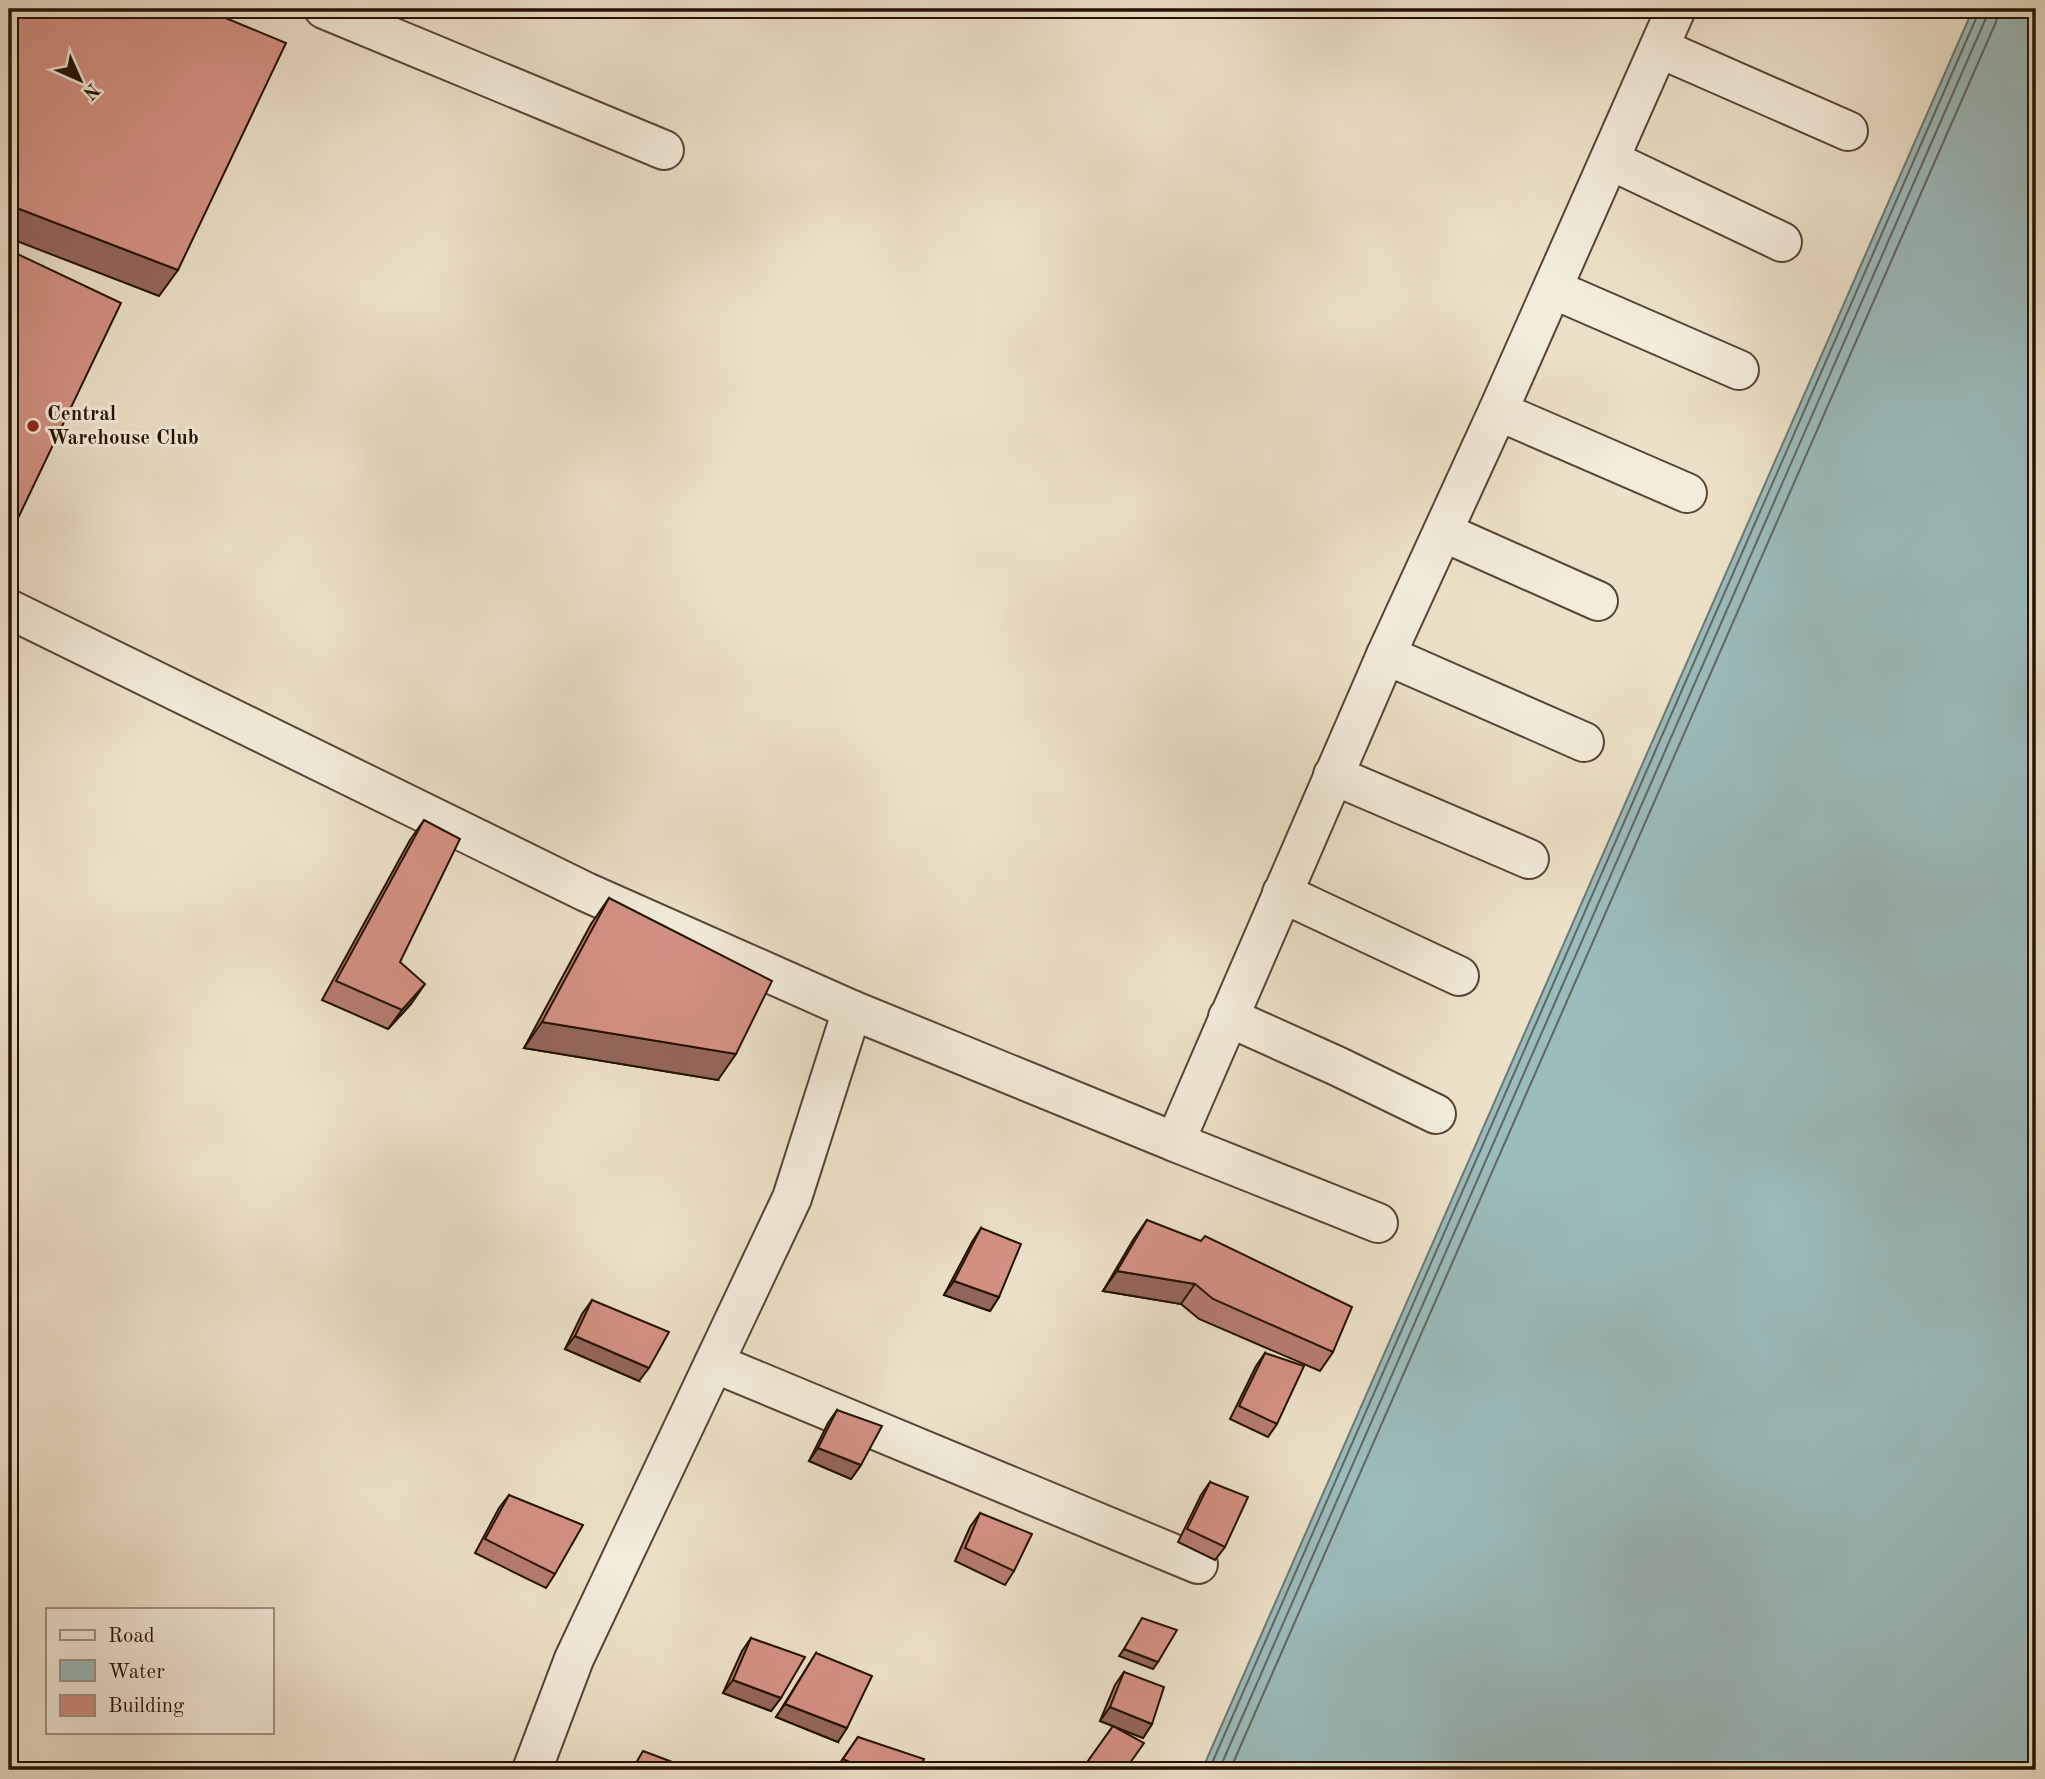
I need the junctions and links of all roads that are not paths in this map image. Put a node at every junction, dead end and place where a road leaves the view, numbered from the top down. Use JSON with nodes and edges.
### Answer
{"nodes":[{"id":1,"x":324,"y":9,"type":"edge"},
{"id":2,"x":1676,"y":9,"type":"edge"},
{"id":3,"x":1659,"y":48,"type":"junction"},
{"id":4,"x":1849,"y":131,"type":"dead end"},
{"id":5,"x":664,"y":150,"type":"dead end"},
{"id":6,"x":1610,"y":160,"type":"junction"},
{"id":7,"x":1782,"y":242,"type":"dead end"},
{"id":8,"x":1553,"y":289,"type":"junction"},
{"id":9,"x":1738,"y":370,"type":"dead end"},
{"id":10,"x":1498,"y":411,"type":"junction"},
{"id":11,"x":1688,"y":493,"type":"dead end"},
{"id":12,"x":1443,"y":532,"type":"junction"},
{"id":13,"x":1598,"y":601,"type":"dead end"},
{"id":14,"x":9,"y":609,"type":"edge"},
{"id":15,"x":1386,"y":654,"type":"junction"},
{"id":16,"x":1584,"y":742,"type":"dead end"},
{"id":17,"x":1333,"y":775,"type":"junction"},
{"id":18,"x":1530,"y":859,"type":"dead end"},
{"id":19,"x":1282,"y":893,"type":"junction"},
{"id":20,"x":1459,"y":976,"type":"dead end"},
{"id":21,"x":852,"y":1010,"type":"junction"},
{"id":22,"x":1228,"y":1017,"type":"junction"},
{"id":23,"x":1436,"y":1114,"type":"dead end"},
{"id":24,"x":1175,"y":1142,"type":"junction"},
{"id":25,"x":1378,"y":1223,"type":"dead end"},
{"id":26,"x":714,"y":1363,"type":"junction"},
{"id":27,"x":1198,"y":1564,"type":"dead end"},
{"id":28,"x":532,"y":1770,"type":"edge"}],
"edges":[{"from":1,"to":5,"type":"street"},
{"from":2,"to":3,"type":"street"},
{"from":3,"to":4,"type":"street"},
{"from":3,"to":6,"type":"street"},
{"from":6,"to":7,"type":"street"},
{"from":6,"to":8,"type":"street"},
{"from":8,"to":9,"type":"street"},
{"from":8,"to":10,"type":"street"},
{"from":10,"to":11,"type":"street"},
{"from":10,"to":12,"type":"street"},
{"from":12,"to":13,"type":"street"},
{"from":12,"to":15,"type":"street"},
{"from":14,"to":21,"type":"street"},
{"from":15,"to":16,"type":"street"},
{"from":15,"to":17,"type":"street"},
{"from":17,"to":18,"type":"street"},
{"from":17,"to":19,"type":"street"},
{"from":19,"to":20,"type":"street"},
{"from":19,"to":22,"type":"street"},
{"from":21,"to":24,"type":"street"},
{"from":21,"to":26,"type":"street"},
{"from":22,"to":23,"type":"street"},
{"from":22,"to":24,"type":"street"},
{"from":24,"to":25,"type":"street"},
{"from":26,"to":27,"type":"street"},
{"from":26,"to":28,"type":"street"}]}
